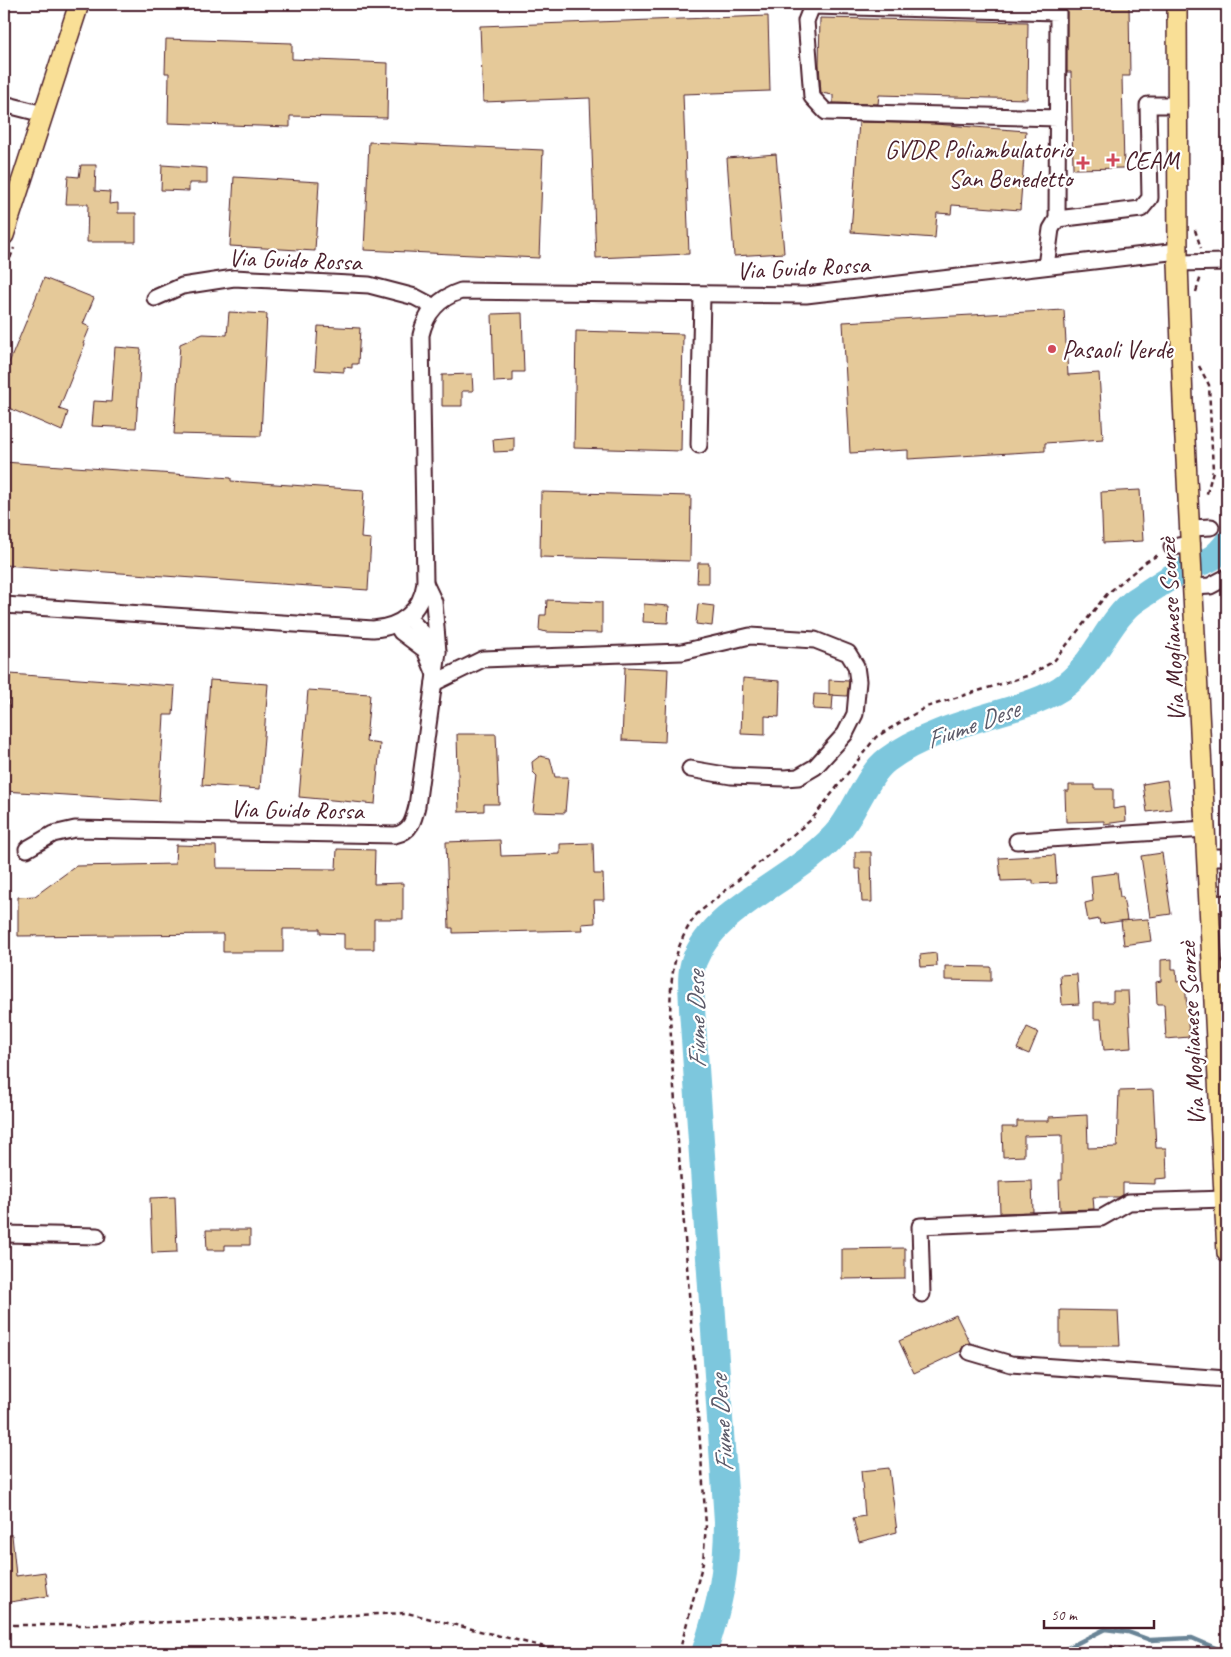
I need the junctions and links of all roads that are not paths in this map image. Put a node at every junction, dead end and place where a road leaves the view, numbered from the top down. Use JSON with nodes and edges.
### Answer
{"nodes":[{"id":1,"x":79,"y":4,"type":"edge"},
{"id":2,"x":1177,"y":4,"type":"edge"},
{"id":3,"x":4,"y":104,"type":"edge"},
{"id":4,"x":1177,"y":105,"type":"junction"},
{"id":5,"x":43,"y":114,"type":"junction"},
{"id":6,"x":1058,"y":118,"type":"junction"},
{"id":7,"x":1057,"y":219,"type":"junction"},
{"id":8,"x":4,"y":233,"type":"edge"},
{"id":9,"x":1178,"y":257,"type":"junction"},
{"id":10,"x":1227,"y":262,"type":"edge"},
{"id":11,"x":1046,"y":266,"type":"junction"},
{"id":12,"x":702,"y":295,"type":"junction"},
{"id":13,"x":154,"y":298,"type":"dead end"},
{"id":14,"x":434,"y":307,"type":"junction"},
{"id":15,"x":699,"y":445,"type":"dead end"},
{"id":16,"x":1211,"y":527,"type":"dead end"},
{"id":17,"x":1191,"y":539,"type":"junction"},
{"id":18,"x":1172,"y":547,"type":"road end"},
{"id":19,"x":1227,"y":577,"type":"edge"},
{"id":20,"x":1194,"y":582,"type":"junction"},
{"id":21,"x":425,"y":583,"type":"junction"},
{"id":22,"x":4,"y":605,"type":"edge"},
{"id":23,"x":402,"y":621,"type":"junction"},
{"id":24,"x":438,"y":652,"type":"junction"},
{"id":25,"x":434,"y":677,"type":"junction"},
{"id":26,"x":690,"y":769,"type":"dead end"},
{"id":27,"x":1206,"y":829,"type":"junction"},
{"id":28,"x":1017,"y":841,"type":"dead end"},
{"id":29,"x":27,"y":849,"type":"dead end"},
{"id":30,"x":1226,"y":856,"type":"edge"},
{"id":31,"x":1208,"y":858,"type":"junction"},
{"id":32,"x":1219,"y":904,"type":"edge"},
{"id":33,"x":1220,"y":978,"type":"edge"},
{"id":34,"x":1225,"y":1172,"type":"edge"},
{"id":35,"x":1225,"y":1199,"type":"junction"},
{"id":36,"x":4,"y":1234,"type":"edge"},
{"id":37,"x":98,"y":1236,"type":"dead end"},
{"id":38,"x":1227,"y":1253,"type":"edge"},
{"id":39,"x":922,"y":1294,"type":"dead end"},
{"id":40,"x":970,"y":1352,"type":"dead end"},
{"id":41,"x":1227,"y":1379,"type":"edge"}],
"edges":[{"from":1,"to":5,"type":"main road"},
{"from":2,"to":4,"type":"main road","name":"Via Moglianese Scorzè"},
{"from":3,"to":5,"type":"street"},
{"from":4,"to":7,"type":"street"},
{"from":4,"to":9,"type":"main road","name":"Via Moglianese Scorzè"},
{"from":5,"to":8,"type":"main road"},
{"from":6,"to":6,"type":"street"},
{"from":6,"to":7,"type":"street"},
{"from":7,"to":11,"type":"street"},
{"from":9,"to":10,"type":"street","name":"Via Guido Rossa"},
{"from":9,"to":11,"type":"street","name":"Via Guido Rossa"},
{"from":9,"to":17,"type":"main road","name":"Via Moglianese Scorzè"},
{"from":11,"to":12,"type":"street","name":"Via Guido Rossa"},
{"from":12,"to":14,"type":"street","name":"Via Guido Rossa"},
{"from":12,"to":15,"type":"street"},
{"from":13,"to":14,"type":"street","name":"Via Guido Rossa"},
{"from":14,"to":21,"type":"street","name":"Via Guido Rossa"},
{"from":16,"to":17,"type":"street"},
{"from":17,"to":18,"type":"street"},
{"from":17,"to":20,"type":"main road","name":"Via Moglianese Scorzè"},
{"from":19,"to":20,"type":"street"},
{"from":20,"to":27,"type":"main road","name":"Via Moglianese Scorzè"},
{"from":21,"to":23,"type":"street","name":"Via Guido Rossa"},
{"from":21,"to":24,"type":"street","name":"Via Guido Rossa"},
{"from":22,"to":23,"type":"street"},
{"from":23,"to":24,"type":"street"},
{"from":23,"to":25,"type":"street"},
{"from":24,"to":25,"type":"street","name":"Via Guido Rossa"},
{"from":25,"to":26,"type":"street"},
{"from":25,"to":29,"type":"street","name":"Via Guido Rossa"},
{"from":27,"to":28,"type":"street"},
{"from":27,"to":31,"type":"main road","name":"Via Moglianese Scorzè"},
{"from":30,"to":31,"type":"street"},
{"from":31,"to":32,"type":"main road","name":"Via Moglianese Scorzè"},
{"from":32,"to":33,"type":"main road","name":"Via Moglianese Scorzè"},
{"from":33,"to":34,"type":"main road","name":"Via Moglianese Scorzè"},
{"from":34,"to":35,"type":"main road","name":"Via Moglianese Scorzè"},
{"from":35,"to":38,"type":"main road","name":"Via Moglianese Scorzè"},
{"from":35,"to":39,"type":"street"},
{"from":36,"to":37,"type":"street"},
{"from":40,"to":41,"type":"street"}]}
